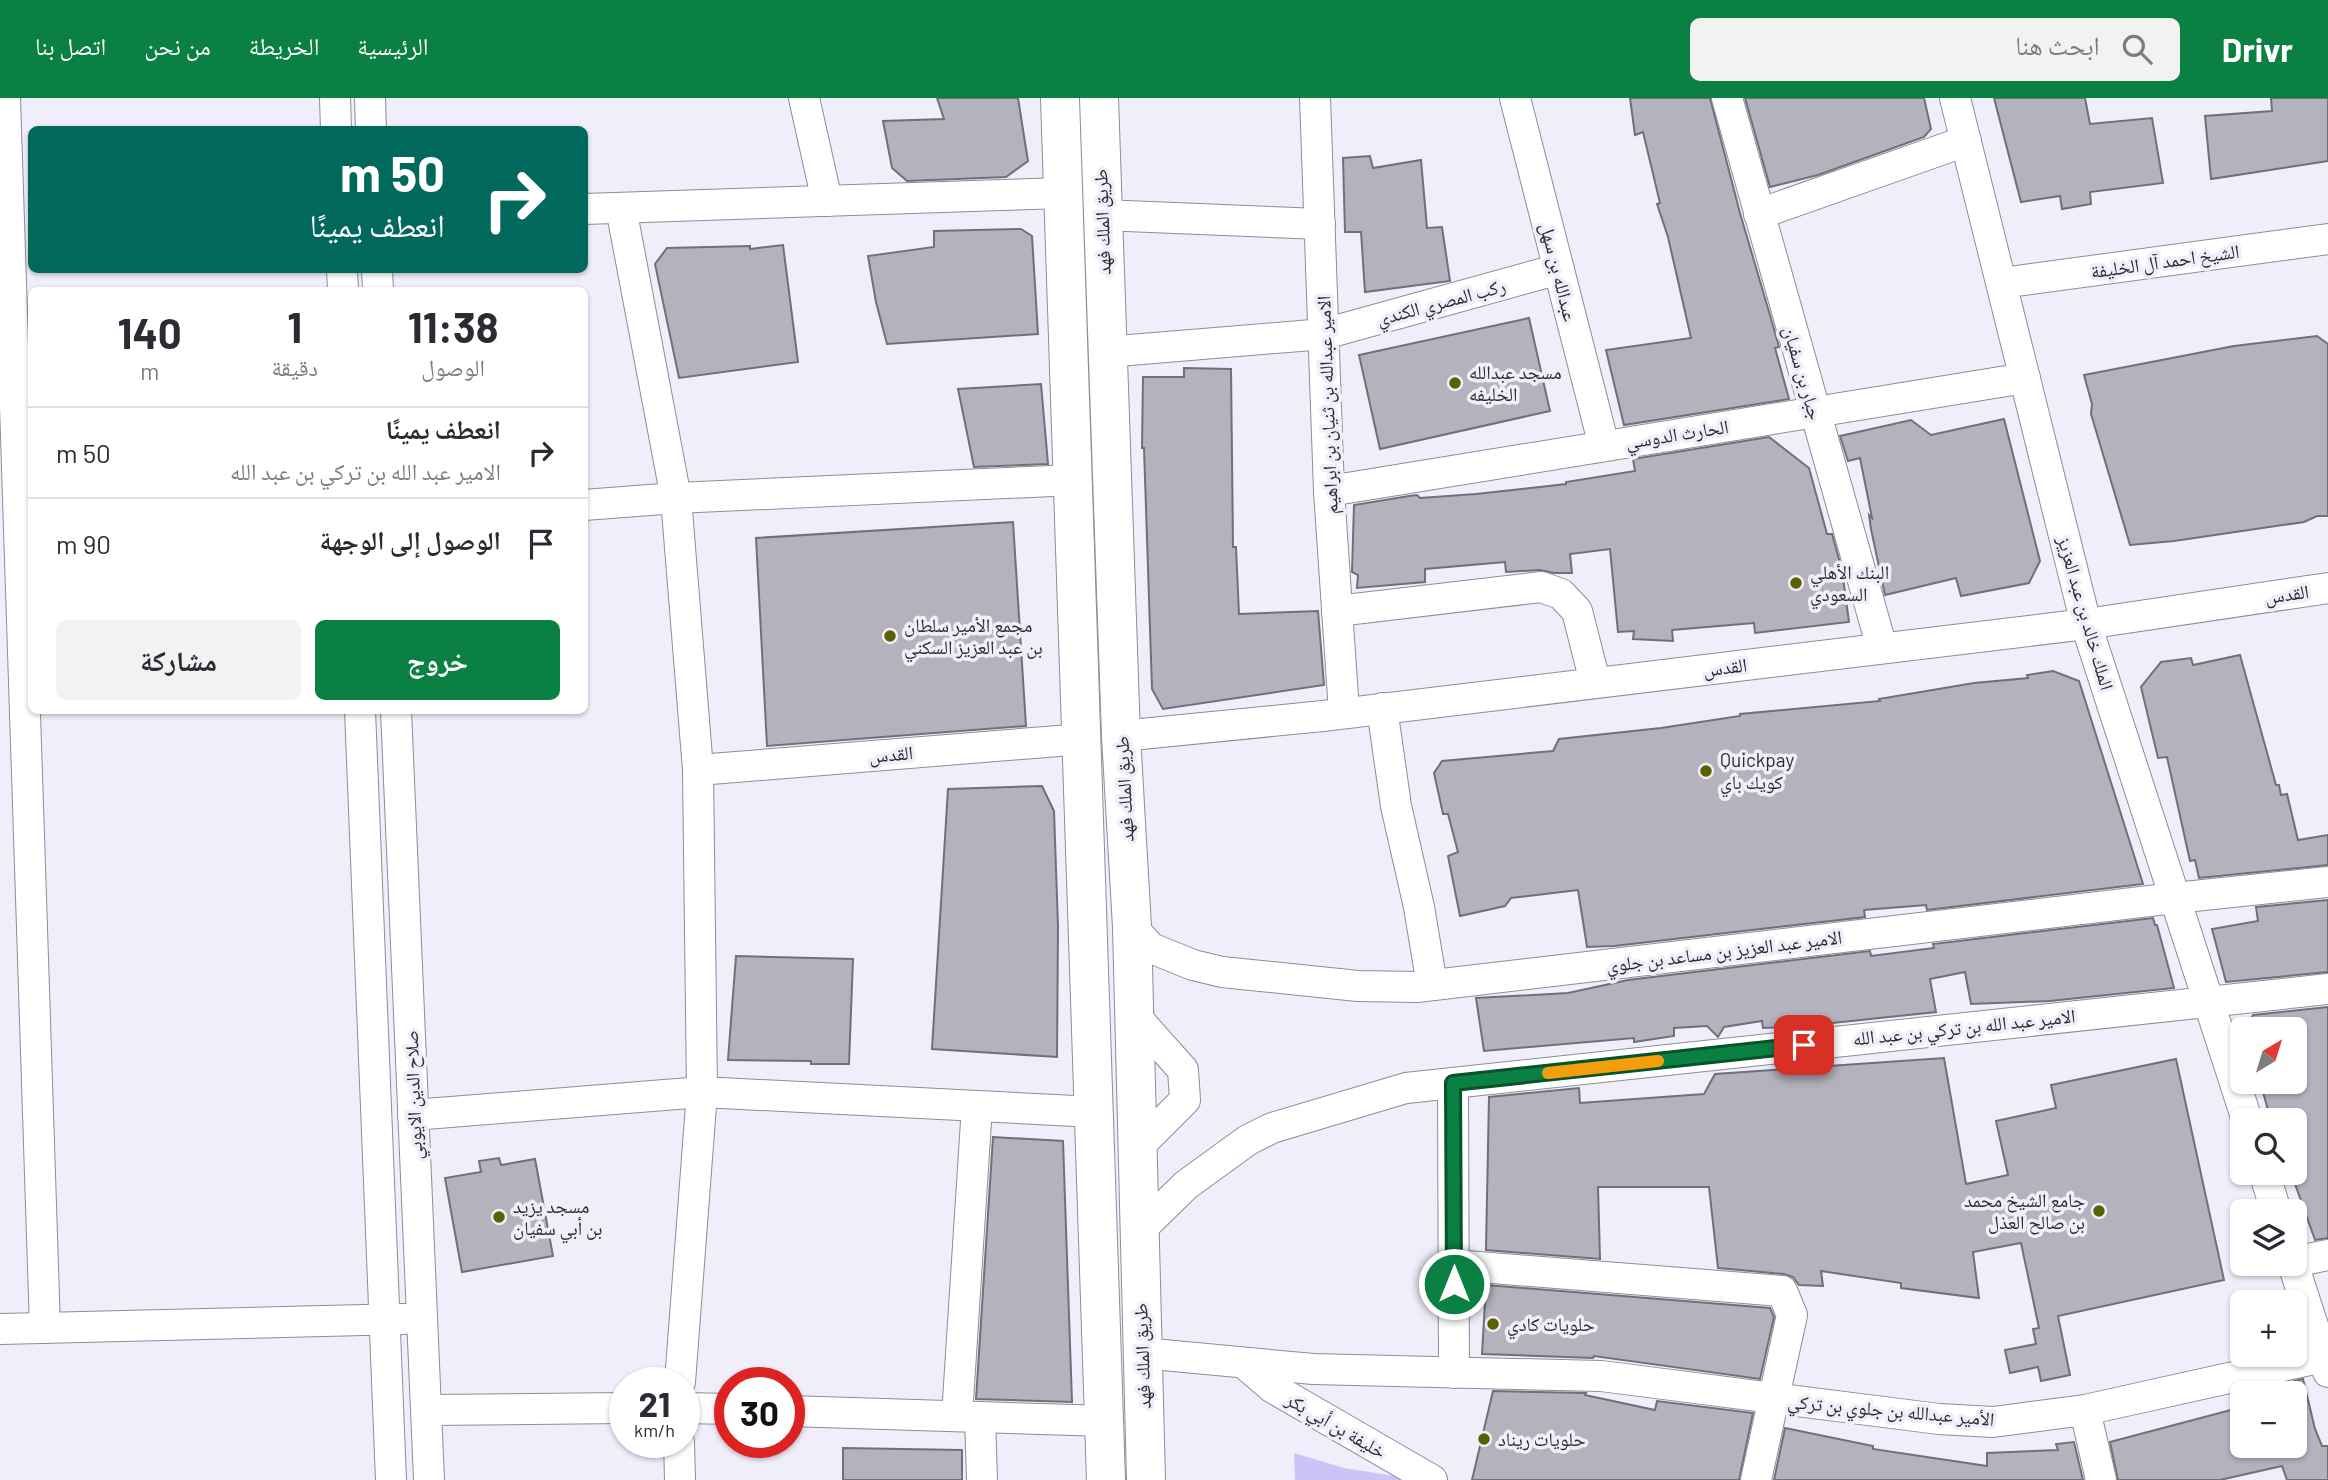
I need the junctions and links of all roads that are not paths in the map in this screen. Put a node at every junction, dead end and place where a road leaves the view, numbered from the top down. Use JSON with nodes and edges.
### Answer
{"nodes":[{"id":1,"x":5,"y":98,"type":"edge"},
{"id":2,"x":335,"y":98,"type":"edge"},
{"id":3,"x":370,"y":98,"type":"edge"},
{"id":4,"x":804,"y":98,"type":"edge"},
{"id":5,"x":1050,"y":98,"type":"edge"},
{"id":6,"x":1060,"y":98,"type":"edge"},
{"id":7,"x":1098,"y":98,"type":"edge"},
{"id":8,"x":1315,"y":98,"type":"edge"},
{"id":9,"x":1515,"y":98,"type":"edge"},
{"id":10,"x":1727,"y":98,"type":"edge"},
{"id":11,"x":1955,"y":98,"type":"edge"},
{"id":12,"x":336,"y":126,"type":"edge"},
{"id":13,"x":371,"y":126,"type":"edge"},
{"id":14,"x":1966,"y":141,"type":"junction"},
{"id":15,"x":1063,"y":146,"type":"junction"},
{"id":16,"x":1064,"y":193,"type":"junction"},
{"id":17,"x":4,"y":198,"type":"edge"},
{"id":18,"x":827,"y":201,"type":"junction"},
{"id":19,"x":621,"y":208,"type":"junction"},
{"id":20,"x":588,"y":209,"type":"edge"},
{"id":21,"x":1759,"y":214,"type":"junction"},
{"id":22,"x":1102,"y":215,"type":"junction"},
{"id":23,"x":1320,"y":224,"type":"junction"},
{"id":24,"x":2328,"y":239,"type":"edge"},
{"id":25,"x":1559,"y":269,"type":"junction"},
{"id":26,"x":2002,"y":284,"type":"junction"},
{"id":27,"x":1324,"y":334,"type":"junction"},
{"id":28,"x":1106,"y":352,"type":"junction"},
{"id":29,"x":2025,"y":378,"type":"junction"},
{"id":30,"x":1814,"y":412,"type":"junction"},
{"id":31,"x":1604,"y":446,"type":"junction"},
{"id":32,"x":1074,"y":480,"type":"junction"},
{"id":33,"x":1329,"y":491,"type":"junction"},
{"id":34,"x":676,"y":498,"type":"junction"},
{"id":35,"x":588,"y":505,"type":"edge"},
{"id":36,"x":18,"y":527,"type":"junction"},
{"id":37,"x":0,"y":551,"type":"edge"},
{"id":38,"x":2328,"y":588,"type":"edge"},
{"id":39,"x":1337,"y":611,"type":"junction"},
{"id":40,"x":2086,"y":624,"type":"junction"},
{"id":41,"x":1882,"y":648,"type":"junction"},
{"id":42,"x":1595,"y":682,"type":"junction"},
{"id":43,"x":0,"y":707,"type":"edge"},
{"id":44,"x":1382,"y":708,"type":"junction"},
{"id":45,"x":1344,"y":712,"type":"junction"},
{"id":46,"x":360,"y":714,"type":"edge"},
{"id":47,"x":396,"y":714,"type":"edge"},
{"id":48,"x":1121,"y":736,"type":"junction"},
{"id":49,"x":1083,"y":738,"type":"junction"},
{"id":50,"x":26,"y":750,"type":"junction"},
{"id":51,"x":698,"y":770,"type":"junction"},
{"id":52,"x":2328,"y":882,"type":"edge"},
{"id":53,"x":2175,"y":898,"type":"junction"},
{"id":54,"x":1132,"y":927,"type":"junction"},
{"id":55,"x":1432,"y":985,"type":"junction"},
{"id":56,"x":2328,"y":989,"type":"edge"},
{"id":57,"x":2208,"y":1001,"type":"junction"},
{"id":58,"x":1133,"y":1015,"type":"junction"},
{"id":59,"x":1453,"y":1083,"type":"junction"},
{"id":60,"x":702,"y":1092,"type":"junction"},
{"id":61,"x":976,"y":1106,"type":"junction"},
{"id":62,"x":2243,"y":1108,"type":"edge"},
{"id":63,"x":1095,"y":1112,"type":"junction"},
{"id":64,"x":414,"y":1115,"type":"junction"},
{"id":65,"x":1137,"y":1148,"type":"junction"},
{"id":66,"x":1139,"y":1231,"type":"junction"},
{"id":67,"x":2328,"y":1255,"type":"edge"},
{"id":68,"x":2307,"y":1260,"type":"edge"},
{"id":69,"x":1454,"y":1265,"type":"junction"},
{"id":70,"x":2298,"y":1276,"type":"edge"},
{"id":71,"x":422,"y":1319,"type":"junction"},
{"id":72,"x":384,"y":1320,"type":"junction"},
{"id":73,"x":45,"y":1328,"type":"junction"},
{"id":74,"x":0,"y":1329,"type":"edge"},
{"id":75,"x":1142,"y":1353,"type":"junction"},
{"id":76,"x":1245,"y":1364,"type":"junction"},
{"id":77,"x":2326,"y":1364,"type":"edge"},
{"id":78,"x":681,"y":1367,"type":"edge"},
{"id":79,"x":1454,"y":1373,"type":"junction"},
{"id":80,"x":1773,"y":1399,"type":"junction"},
{"id":81,"x":609,"y":1408,"type":"edge"},
{"id":82,"x":426,"y":1409,"type":"junction"},
{"id":83,"x":2085,"y":1410,"type":"junction"},
{"id":84,"x":805,"y":1412,"type":"edge"},
{"id":85,"x":969,"y":1417,"type":"junction"},
{"id":86,"x":1106,"y":1421,"type":"junction"},
{"id":87,"x":679,"y":1458,"type":"edge"},
{"id":88,"x":391,"y":1480,"type":"edge"},
{"id":89,"x":429,"y":1480,"type":"edge"},
{"id":90,"x":680,"y":1480,"type":"edge"},
{"id":91,"x":982,"y":1480,"type":"edge"},
{"id":92,"x":1106,"y":1480,"type":"edge"},
{"id":93,"x":1146,"y":1480,"type":"edge"},
{"id":94,"x":1432,"y":1480,"type":"edge"},
{"id":95,"x":1756,"y":1480,"type":"edge"},
{"id":96,"x":2101,"y":1480,"type":"edge"}],
"edges":[{"from":1,"to":17,"type":"street"},
{"from":2,"to":12,"type":"street"},
{"from":3,"to":13,"type":"street"},
{"from":4,"to":18,"type":"street"},
{"from":5,"to":15,"type":"main road"},
{"from":6,"to":15,"type":"main road","name":"طريق الملك فهد"},
{"from":7,"to":22,"type":"main road","name":"طريق الملك فهد"},
{"from":8,"to":23,"type":"street","name":"الامير عبدالله بن ثنيان بن ابراهيم"},
{"from":9,"to":25,"type":"street","name":"عبدالله بن سهل"},
{"from":10,"to":21,"type":"street","name":"جبار بن سفيان"},
{"from":11,"to":14,"type":"street","name":"الملك خالد بن عبد العزيز"},
{"from":14,"to":21,"type":"street"},
{"from":14,"to":26,"type":"street","name":"الملك خالد بن عبد العزيز"},
{"from":15,"to":16,"type":"main road","name":"طريق الملك فهد"},
{"from":16,"to":18,"type":"street"},
{"from":16,"to":32,"type":"main road","name":"طريق الملك فهد"},
{"from":17,"to":36,"type":"street"},
{"from":18,"to":19,"type":"street"},
{"from":19,"to":20,"type":"street"},
{"from":19,"to":34,"type":"street"},
{"from":21,"to":30,"type":"street","name":"جبار بن سفيان"},
{"from":22,"to":23,"type":"street"},
{"from":22,"to":28,"type":"main road","name":"طريق الملك فهد"},
{"from":23,"to":27,"type":"street","name":"الامير عبدالله بن ثنيان بن ابراهيم"},
{"from":24,"to":26,"type":"street","name":"الشيخ احمد آل الخليفة"},
{"from":25,"to":27,"type":"street","name":"ركب المصري الكندي"},
{"from":25,"to":31,"type":"street","name":"عبدالله بن سهل"},
{"from":26,"to":29,"type":"street","name":"الملك خالد بن عبد العزيز"},
{"from":27,"to":28,"type":"street","name":"ركب المصري الكندي"},
{"from":27,"to":33,"type":"street","name":"الامير عبدالله بن ثنيان بن ابراهيم"},
{"from":28,"to":48,"type":"main road","name":"طريق الملك فهد"},
{"from":29,"to":30,"type":"street","name":"الحارث الدوسي"},
{"from":29,"to":40,"type":"street","name":"الملك خالد بن عبد العزيز"},
{"from":30,"to":31,"type":"street","name":"الحارث الدوسي"},
{"from":30,"to":41,"type":"street","name":"جبار بن سفيان"},
{"from":31,"to":33,"type":"street","name":"الحارث الدوسي"},
{"from":32,"to":34,"type":"street"},
{"from":32,"to":49,"type":"main road","name":"طريق الملك فهد"},
{"from":33,"to":39,"type":"street","name":"الامير عبدالله بن ثنيان بن ابراهيم"},
{"from":34,"to":35,"type":"street"},
{"from":34,"to":51,"type":"street"},
{"from":36,"to":37,"type":"street"},
{"from":36,"to":50,"type":"street"},
{"from":38,"to":40,"type":"street","name":"القدس"},
{"from":39,"to":42,"type":"street"},
{"from":39,"to":45,"type":"street","name":"الامير عبدالله بن ثنيان بن ابراهيم"},
{"from":40,"to":41,"type":"street","name":"القدس"},
{"from":40,"to":53,"type":"street","name":"الملك خالد بن عبد العزيز"},
{"from":41,"to":42,"type":"street","name":"القدس"},
{"from":42,"to":44,"type":"street","name":"القدس"},
{"from":43,"to":50,"type":"street"},
{"from":44,"to":45,"type":"street","name":"القدس"},
{"from":44,"to":55,"type":"street"},
{"from":45,"to":48,"type":"street","name":"القدس"},
{"from":46,"to":72,"type":"street","name":"صلاح الدين الايوبي"},
{"from":47,"to":64,"type":"street","name":"صلاح الدين الايوبي"},
{"from":48,"to":54,"type":"main road","name":"طريق الملك فهد"},
{"from":49,"to":51,"type":"street","name":"القدس"},
{"from":49,"to":63,"type":"main road","name":"طريق الملك فهد"},
{"from":50,"to":73,"type":"street"},
{"from":51,"to":60,"type":"street"},
{"from":52,"to":53,"type":"street","name":"الامير عبد العزيز بن مساعد بن جلوي"},
{"from":53,"to":55,"type":"street","name":"الامير عبد العزيز بن مساعد بن جلوي"},
{"from":53,"to":57,"type":"street","name":"الملك خالد بن عبد العزيز"},
{"from":54,"to":55,"type":"street","name":"الامير عبد العزيز بن مساعد بن جلوي"},
{"from":54,"to":58,"type":"main road","name":"طريق الملك فهد"},
{"from":56,"to":57,"type":"street","name":"الامير عبد الله بن تركي بن عبد الله"},
{"from":57,"to":59,"type":"street","name":"الامير عبد الله بن تركي بن عبد الله"},
{"from":57,"to":62,"type":"street","name":"الملك خالد بن عبد العزيز"},
{"from":58,"to":65,"type":"main road","name":"طريق الملك فهد"},
{"from":58,"to":65,"type":"street"},
{"from":59,"to":66,"type":"street","name":"الامير عبد الله بن تركي بن عبد الله"},
{"from":59,"to":69,"type":"street"},
{"from":60,"to":61,"type":"street"},
{"from":60,"to":64,"type":"street"},
{"from":60,"to":78,"type":"street"},
{"from":61,"to":63,"type":"street"},
{"from":61,"to":85,"type":"street"},
{"from":63,"to":86,"type":"main road","name":"طريق الملك فهد"},
{"from":64,"to":71,"type":"street","name":"صلاح الدين الايوبي"},
{"from":65,"to":66,"type":"main road","name":"طريق الملك فهد"},
{"from":66,"to":75,"type":"main road","name":"طريق الملك فهد"},
{"from":67,"to":68,"type":"street"},
{"from":69,"to":79,"type":"street"},
{"from":69,"to":80,"type":"street"},
{"from":70,"to":77,"type":"street"},
{"from":71,"to":72,"type":"street"},
{"from":71,"to":82,"type":"street","name":"صلاح الدين الايوبي"},
{"from":72,"to":73,"type":"street"},
{"from":72,"to":88,"type":"street","name":"صلاح الدين الايوبي"},
{"from":73,"to":74,"type":"street"},
{"from":75,"to":76,"type":"street","name":"خليفة بن أبي بكر"},
{"from":75,"to":93,"type":"main road","name":"طريق الملك فهد"},
{"from":76,"to":79,"type":"street","name":"خليفة بن أبي بكر"},
{"from":76,"to":94,"type":"street","name":"خليفة بن أبي بكر"},
{"from":77,"to":83,"type":"street","name":"الأمير عبدالله بن جلوي بن تركي"},
{"from":79,"to":80,"type":"street","name":"الأمير عبدالله بن جلوي بن تركي"},
{"from":80,"to":83,"type":"street","name":"الأمير عبدالله بن جلوي بن تركي"},
{"from":80,"to":95,"type":"street"},
{"from":81,"to":82,"type":"street"},
{"from":82,"to":89,"type":"street","name":"صلاح الدين الايوبي"},
{"from":83,"to":96,"type":"street"},
{"from":84,"to":85,"type":"street"},
{"from":85,"to":86,"type":"street"},
{"from":85,"to":91,"type":"street"},
{"from":86,"to":92,"type":"main road","name":"طريق الملك فهد"},
{"from":87,"to":90,"type":"street"}]}
